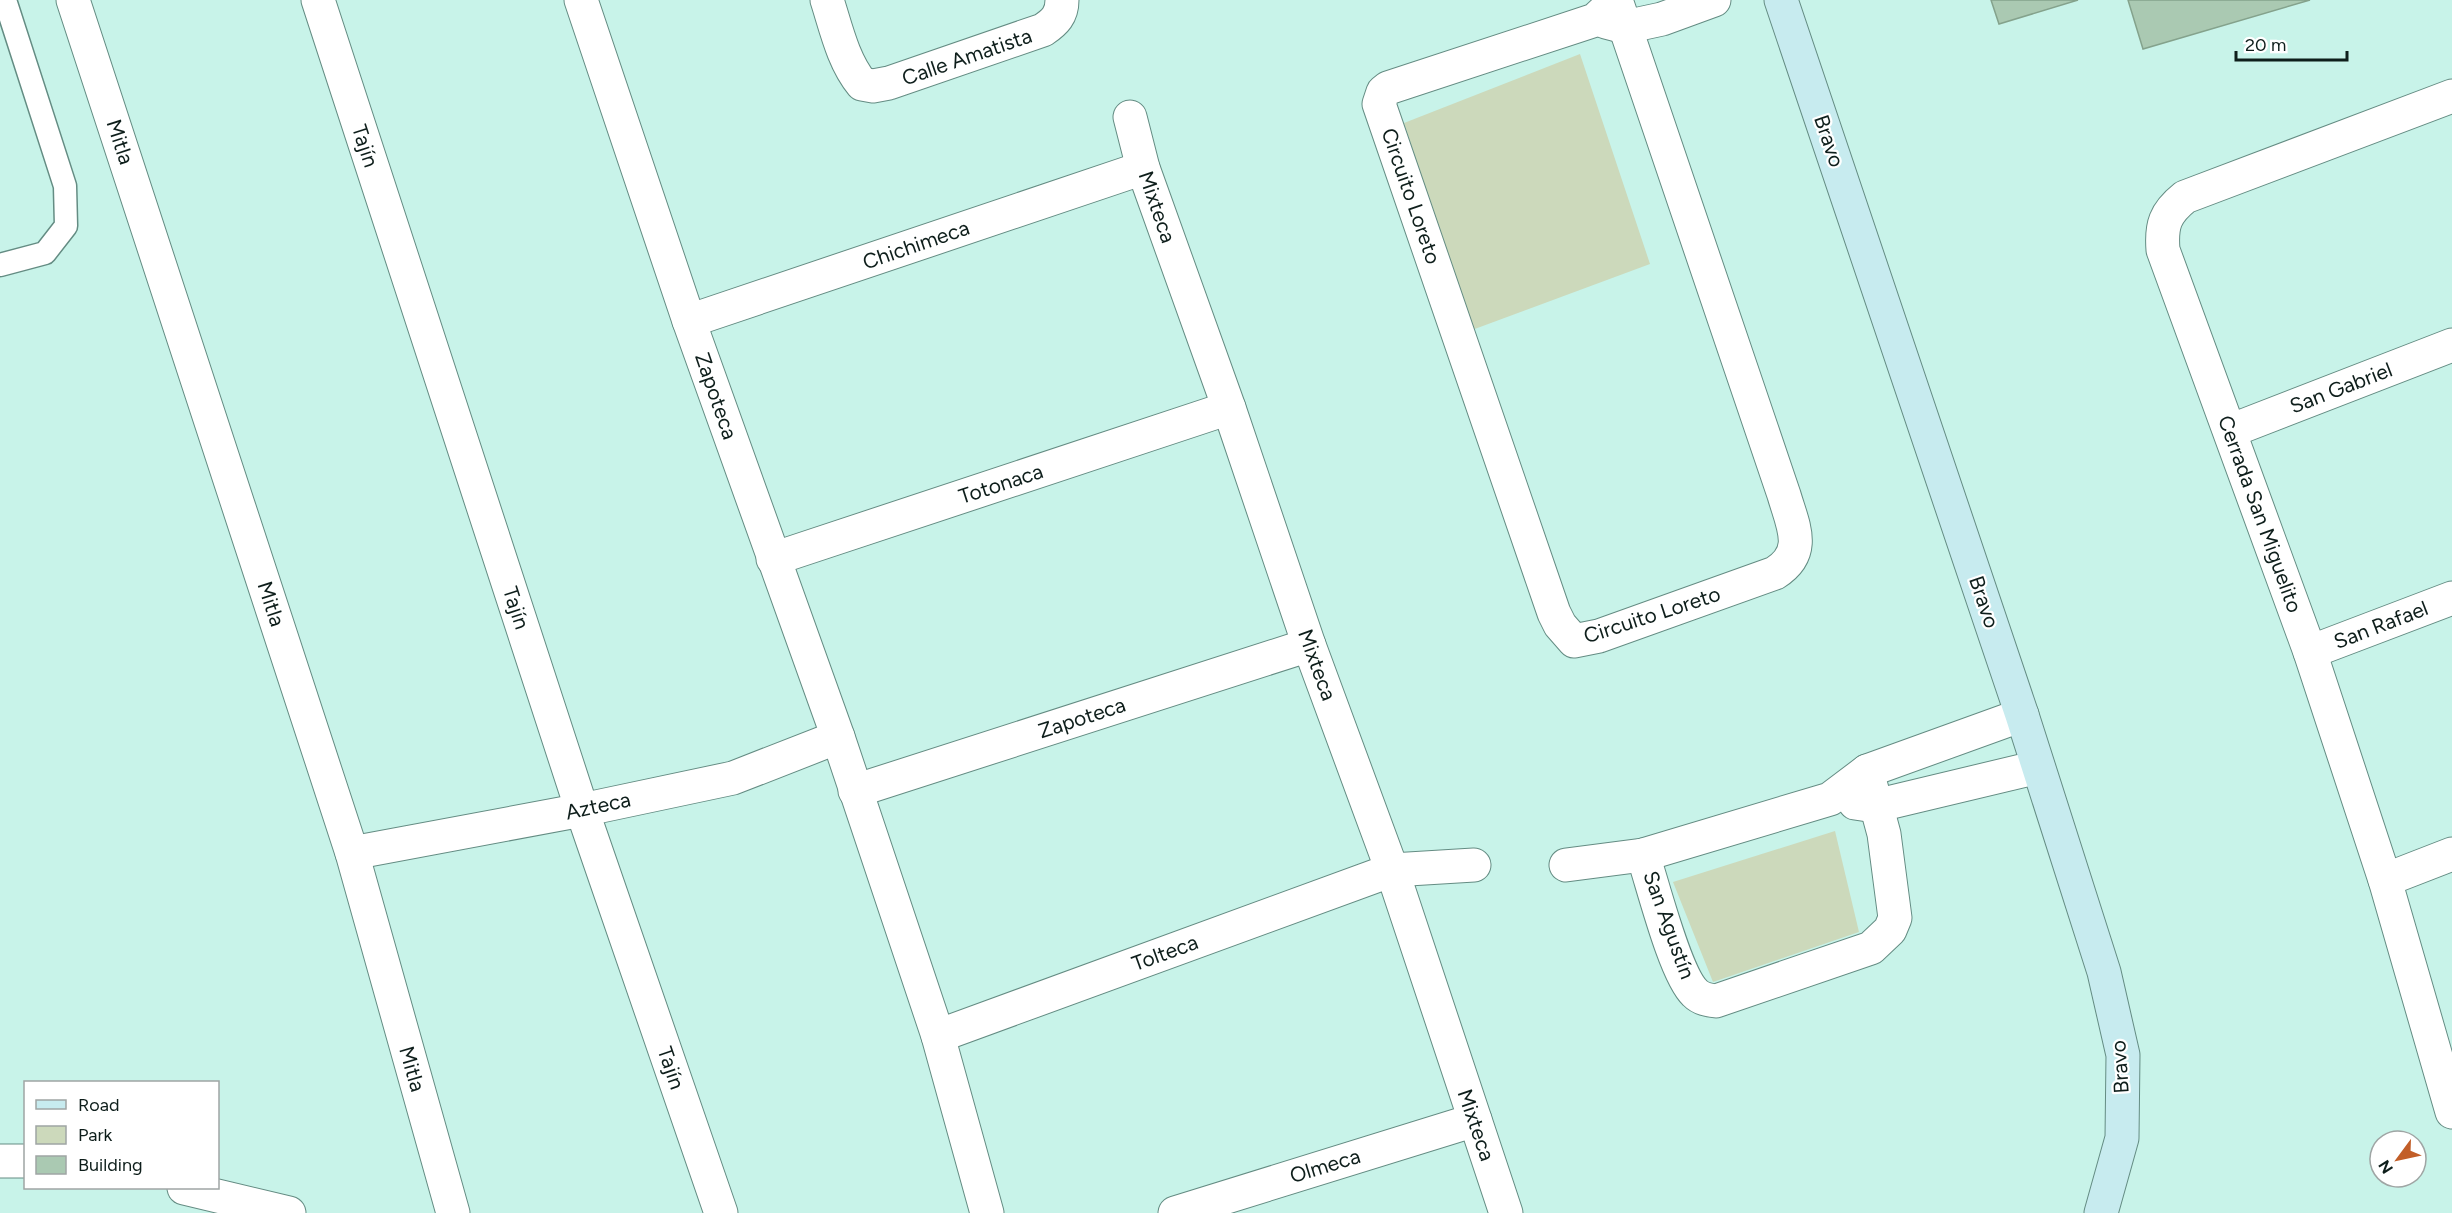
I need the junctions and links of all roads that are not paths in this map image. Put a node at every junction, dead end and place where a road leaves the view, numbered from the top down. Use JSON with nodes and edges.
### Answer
{"nodes":[{"id":1,"x":5,"y":0,"type":"edge"},
{"id":2,"x":73,"y":0,"type":"edge"},
{"id":3,"x":318,"y":0,"type":"edge"},
{"id":4,"x":581,"y":0,"type":"edge"},
{"id":5,"x":827,"y":0,"type":"edge"},
{"id":6,"x":1714,"y":0,"type":"edge"},
{"id":7,"x":1781,"y":0,"type":"edge"},
{"id":8,"x":1062,"y":5,"type":"edge"},
{"id":9,"x":1612,"y":16,"type":"edge"},
{"id":10,"x":2452,"y":96,"type":"edge"},
{"id":11,"x":1130,"y":117,"type":"dead end"},
{"id":12,"x":1143,"y":168,"type":"junction"},
{"id":13,"x":0,"y":266,"type":"edge"},
{"id":14,"x":689,"y":321,"type":"junction"},
{"id":15,"x":2452,"y":345,"type":"edge"},
{"id":16,"x":1229,"y":408,"type":"junction"},
{"id":17,"x":2230,"y":431,"type":"junction"},
{"id":18,"x":773,"y":559,"type":"junction"},
{"id":19,"x":2452,"y":598,"type":"edge"},
{"id":20,"x":1309,"y":645,"type":"junction"},
{"id":21,"x":2310,"y":652,"type":"junction"},
{"id":22,"x":2022,"y":715,"type":"junction"},
{"id":23,"x":838,"y":737,"type":"junction"},
{"id":24,"x":2038,"y":767,"type":"junction"},
{"id":25,"x":1867,"y":771,"type":"junction"},
{"id":26,"x":855,"y":791,"type":"junction"},
{"id":27,"x":1830,"y":799,"type":"junction"},
{"id":28,"x":1875,"y":806,"type":"junction"},
{"id":29,"x":582,"y":810,"type":"junction"},
{"id":30,"x":352,"y":853,"type":"junction"},
{"id":31,"x":2452,"y":854,"type":"edge"},
{"id":32,"x":1643,"y":855,"type":"junction"},
{"id":33,"x":1474,"y":865,"type":"dead end"},
{"id":34,"x":1566,"y":865,"type":"dead end"},
{"id":35,"x":1392,"y":870,"type":"junction"},
{"id":36,"x":2385,"y":880,"type":"junction"},
{"id":37,"x":938,"y":1036,"type":"junction"},
{"id":38,"x":2452,"y":1112,"type":"edge"},
{"id":39,"x":1475,"y":1120,"type":"junction"},
{"id":40,"x":0,"y":1161,"type":"edge"},
{"id":41,"x":24,"y":1161,"type":"edge"},
{"id":42,"x":188,"y":1189,"type":"edge"},
{"id":43,"x":278,"y":1212,"type":"edge"},
{"id":44,"x":453,"y":1213,"type":"edge"},
{"id":45,"x":722,"y":1213,"type":"edge"},
{"id":46,"x":987,"y":1213,"type":"edge"},
{"id":47,"x":1175,"y":1213,"type":"edge"},
{"id":48,"x":1506,"y":1213,"type":"edge"},
{"id":49,"x":2101,"y":1213,"type":"edge"}],
"edges":[{"from":1,"to":13,"type":"lane"},
{"from":2,"to":30,"type":"street","name":"Mitla"},
{"from":3,"to":29,"type":"street","name":"Tajín"},
{"from":4,"to":14,"type":"street","name":"Zapoteca"},
{"from":5,"to":8,"type":"street","name":"Calle Amatista"},
{"from":6,"to":9,"type":"street"},
{"from":7,"to":22,"type":"main road","name":"Bravo"},
{"from":9,"to":9,"type":"street","name":"Circuito Loreto"},
{"from":10,"to":17,"type":"street","name":"Cerrada San Miguelito"},
{"from":11,"to":12,"type":"street","name":"Mixteca"},
{"from":12,"to":14,"type":"street","name":"Chichimeca"},
{"from":12,"to":16,"type":"street","name":"Mixteca"},
{"from":14,"to":18,"type":"street","name":"Zapoteca"},
{"from":15,"to":17,"type":"street","name":"San Gabriel"},
{"from":16,"to":18,"type":"street","name":"Totonaca"},
{"from":16,"to":20,"type":"street","name":"Mixteca"},
{"from":17,"to":21,"type":"street","name":"Cerrada San Miguelito"},
{"from":18,"to":23,"type":"street","name":"Zapoteca"},
{"from":19,"to":21,"type":"street","name":"San Rafael"},
{"from":20,"to":26,"type":"street","name":"Zapoteca"},
{"from":20,"to":35,"type":"street","name":"Mixteca"},
{"from":21,"to":36,"type":"street","name":"Cerrada San Miguelito"},
{"from":22,"to":24,"type":"main road","name":"Bravo"},
{"from":22,"to":25,"type":"street","name":"San Agustín"},
{"from":23,"to":26,"type":"street","name":"Zapoteca"},
{"from":23,"to":29,"type":"street","name":"Azteca"},
{"from":24,"to":28,"type":"street","name":"San Agustín"},
{"from":24,"to":49,"type":"main road","name":"Bravo"},
{"from":25,"to":27,"type":"street","name":"San Agustín"},
{"from":25,"to":28,"type":"street","name":"San Agustín"},
{"from":26,"to":37,"type":"street","name":"Zapoteca"},
{"from":27,"to":28,"type":"street","name":"San Agustín"},
{"from":27,"to":32,"type":"street","name":"San Agustín"},
{"from":28,"to":32,"type":"street","name":"San Agustín"},
{"from":29,"to":30,"type":"street","name":"Azteca"},
{"from":29,"to":45,"type":"street","name":"Tajín"},
{"from":30,"to":44,"type":"street","name":"Mitla"},
{"from":31,"to":36,"type":"street"},
{"from":32,"to":34,"type":"street"},
{"from":33,"to":35,"type":"street","name":"Tolteca"},
{"from":35,"to":37,"type":"street","name":"Tolteca"},
{"from":35,"to":39,"type":"street","name":"Mixteca"},
{"from":36,"to":38,"type":"street","name":"Cerrada San Miguelito"},
{"from":37,"to":46,"type":"street","name":"Zapoteca"},
{"from":39,"to":47,"type":"street","name":"Olmeca"},
{"from":39,"to":48,"type":"street","name":"Mixteca"},
{"from":40,"to":41,"type":"street"},
{"from":42,"to":43,"type":"street"}]}
